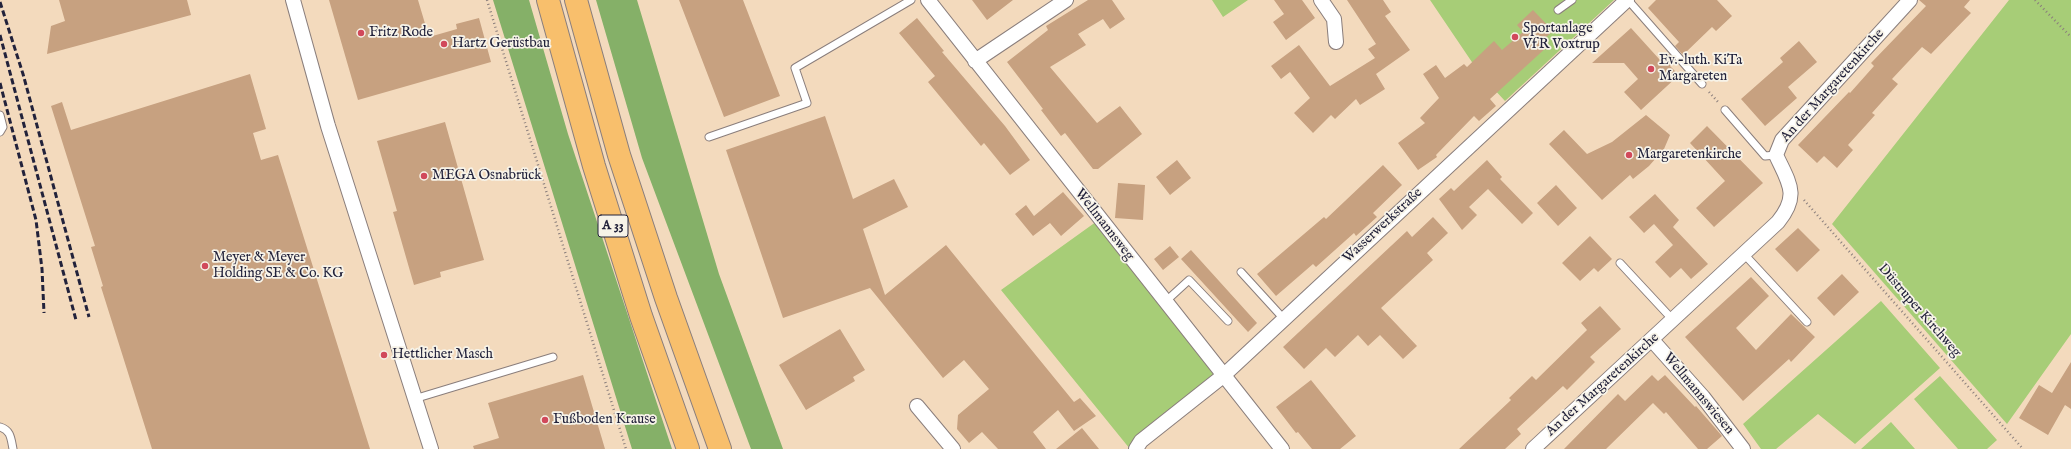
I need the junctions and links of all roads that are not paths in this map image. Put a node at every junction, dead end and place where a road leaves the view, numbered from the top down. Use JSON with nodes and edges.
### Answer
{"nodes":[{"id":1,"x":293,"y":0,"type":"edge"},
{"id":2,"x":548,"y":0,"type":"edge"},
{"id":3,"x":576,"y":0,"type":"edge"},
{"id":4,"x":911,"y":0,"type":"edge"},
{"id":5,"x":928,"y":0,"type":"edge"},
{"id":6,"x":1066,"y":0,"type":"edge"},
{"id":7,"x":1321,"y":0,"type":"edge"},
{"id":8,"x":1572,"y":0,"type":"edge"},
{"id":9,"x":1627,"y":0,"type":"edge"},
{"id":10,"x":1910,"y":0,"type":"edge"},
{"id":11,"x":1558,"y":10,"type":"dead end"},
{"id":12,"x":1336,"y":42,"type":"dead end"},
{"id":13,"x":975,"y":60,"type":"junction"},
{"id":14,"x":1702,"y":84,"type":"road end"},
{"id":15,"x":1725,"y":110,"type":"road end"},
{"id":16,"x":0,"y":115,"type":"edge"},
{"id":17,"x":0,"y":132,"type":"edge"},
{"id":18,"x":709,"y":137,"type":"dead end"},
{"id":19,"x":1776,"y":155,"type":"junction"},
{"id":20,"x":1744,"y":254,"type":"junction"},
{"id":21,"x":1620,"y":263,"type":"dead end"},
{"id":22,"x":1241,"y":272,"type":"dead end"},
{"id":23,"x":1165,"y":302,"type":"junction"},
{"id":24,"x":1283,"y":318,"type":"junction"},
{"id":25,"x":1673,"y":320,"type":"junction"},
{"id":26,"x":1228,"y":321,"type":"dead end"},
{"id":27,"x":1807,"y":322,"type":"dead end"},
{"id":28,"x":1652,"y":340,"type":"junction"},
{"id":29,"x":553,"y":357,"type":"dead end"},
{"id":30,"x":1223,"y":376,"type":"junction"},
{"id":31,"x":414,"y":400,"type":"junction"},
{"id":32,"x":917,"y":406,"type":"dead end"},
{"id":33,"x":0,"y":427,"type":"edge"},
{"id":34,"x":1740,"y":448,"type":"edge"},
{"id":35,"x":13,"y":449,"type":"edge"},
{"id":36,"x":431,"y":449,"type":"edge"},
{"id":37,"x":688,"y":449,"type":"edge"},
{"id":38,"x":720,"y":449,"type":"edge"},
{"id":39,"x":954,"y":449,"type":"edge"},
{"id":40,"x":1136,"y":449,"type":"edge"},
{"id":41,"x":1282,"y":449,"type":"edge"},
{"id":42,"x":1533,"y":449,"type":"edge"}],
"edges":[{"from":1,"to":31,"type":"street"},
{"from":2,"to":37,"type":"highway","number":"A 33"},
{"from":3,"to":38,"type":"highway","number":"A 33"},
{"from":4,"to":18,"type":"lane"},
{"from":5,"to":13,"type":"street","name":"Wellmannsweg"},
{"from":6,"to":13,"type":"street"},
{"from":7,"to":12,"type":"street"},
{"from":8,"to":11,"type":"lane"},
{"from":9,"to":14,"type":"lane"},
{"from":9,"to":24,"type":"street","name":"Wasserwerkstraße"},
{"from":10,"to":19,"type":"street","name":"An der Margaretenkirche"},
{"from":13,"to":23,"type":"street","name":"Wellmannsweg"},
{"from":15,"to":19,"type":"lane"},
{"from":16,"to":17,"type":"lane"},
{"from":19,"to":20,"type":"street","name":"An der Margaretenkirche"},
{"from":20,"to":25,"type":"street","name":"An der Margaretenkirche"},
{"from":20,"to":27,"type":"lane"},
{"from":21,"to":25,"type":"lane"},
{"from":22,"to":24,"type":"lane"},
{"from":23,"to":26,"type":"lane"},
{"from":23,"to":30,"type":"street","name":"Wellmannsweg"},
{"from":24,"to":30,"type":"street","name":"Wasserwerkstraße"},
{"from":25,"to":28,"type":"street","name":"An der Margaretenkirche"},
{"from":28,"to":34,"type":"street","name":"Wellmannswiesen"},
{"from":28,"to":42,"type":"street","name":"An der Margaretenkirche"},
{"from":29,"to":31,"type":"lane"},
{"from":30,"to":40,"type":"street","name":"Wasserwerkstraße"},
{"from":30,"to":41,"type":"street","name":"Wellmannsweg"},
{"from":31,"to":36,"type":"street"},
{"from":32,"to":39,"type":"street"},
{"from":33,"to":35,"type":"lane"}]}
